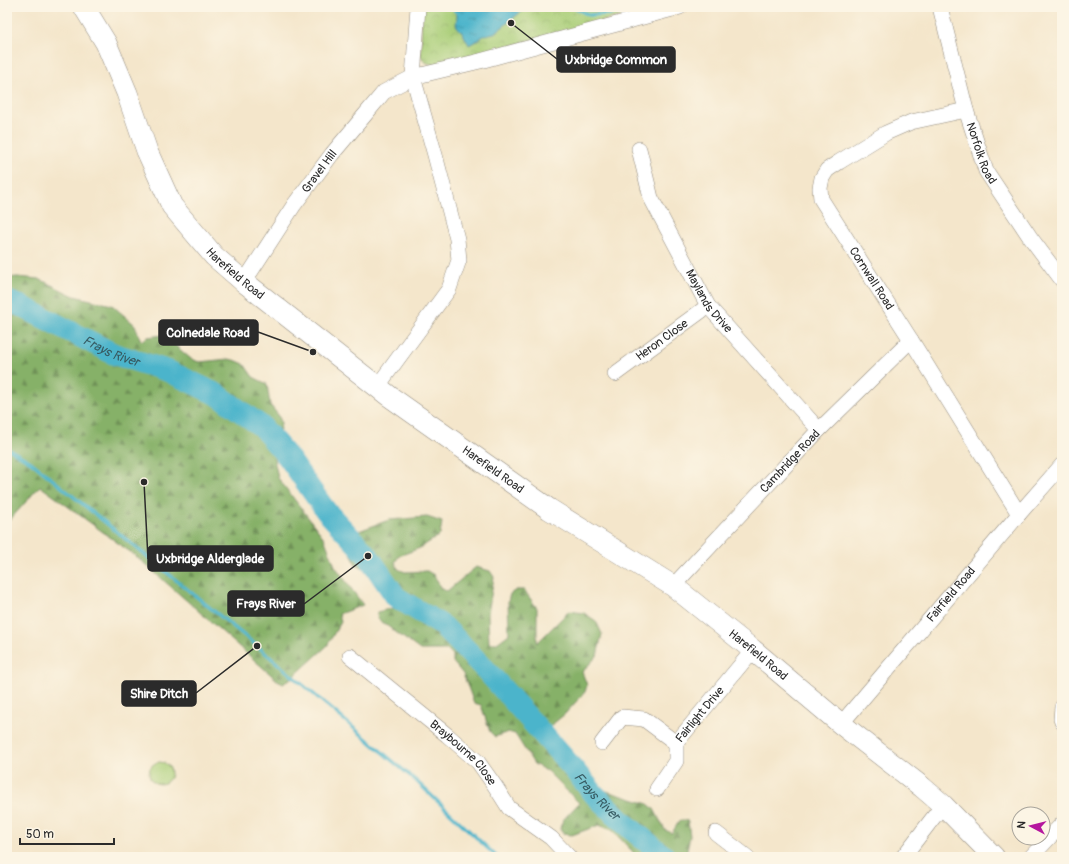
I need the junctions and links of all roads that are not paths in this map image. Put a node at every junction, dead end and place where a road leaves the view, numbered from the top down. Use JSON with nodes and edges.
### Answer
{"nodes":[{"id":1,"x":84,"y":7,"type":"edge"},
{"id":2,"x":418,"y":7,"type":"edge"},
{"id":3,"x":680,"y":7,"type":"edge"},
{"id":4,"x":940,"y":7,"type":"edge"},
{"id":5,"x":413,"y":77,"type":"junction"},
{"id":6,"x":966,"y":110,"type":"junction"},
{"id":7,"x":639,"y":149,"type":"dead end"},
{"id":8,"x":1062,"y":280,"type":"edge"},
{"id":9,"x":244,"y":282,"type":"junction"},
{"id":10,"x":708,"y":306,"type":"junction"},
{"id":11,"x":911,"y":340,"type":"junction"},
{"id":12,"x":615,"y":374,"type":"dead end"},
{"id":13,"x":378,"y":387,"type":"junction"},
{"id":14,"x":819,"y":430,"type":"junction"},
{"id":15,"x":1062,"y":465,"type":"edge"},
{"id":16,"x":1019,"y":514,"type":"junction"},
{"id":17,"x":673,"y":586,"type":"junction"},
{"id":18,"x":752,"y":650,"type":"junction"},
{"id":19,"x":350,"y":656,"type":"dead end"},
{"id":20,"x":1062,"y":707,"type":"edge"},
{"id":21,"x":1062,"y":722,"type":"edge"},
{"id":22,"x":841,"y":724,"type":"junction"},
{"id":23,"x":602,"y":743,"type":"dead end"},
{"id":24,"x":676,"y":743,"type":"junction"},
{"id":25,"x":657,"y":789,"type":"dead end"},
{"id":26,"x":943,"y":805,"type":"junction"},
{"id":27,"x":1062,"y":824,"type":"edge"},
{"id":28,"x":716,"y":833,"type":"dead end"},
{"id":29,"x":569,"y":857,"type":"edge"},
{"id":30,"x":747,"y":857,"type":"edge"},
{"id":31,"x":903,"y":857,"type":"edge"},
{"id":32,"x":994,"y":857,"type":"edge"},
{"id":33,"x":1031,"y":857,"type":"edge"}],
"edges":[{"from":1,"to":9,"type":"main road","name":"Harefield Road"},
{"from":2,"to":5,"type":"street"},
{"from":3,"to":5,"type":"street","name":"Gravel Hill"},
{"from":4,"to":6,"type":"street","name":"Norfolk Road"},
{"from":5,"to":9,"type":"street","name":"Gravel Hill"},
{"from":5,"to":13,"type":"street"},
{"from":6,"to":8,"type":"street","name":"Norfolk Road"},
{"from":6,"to":11,"type":"street","name":"Cornwall Road"},
{"from":7,"to":10,"type":"street","name":"Maylands Drive"},
{"from":9,"to":13,"type":"main road","name":"Harefield Road"},
{"from":10,"to":12,"type":"street","name":"Heron Close"},
{"from":10,"to":14,"type":"street","name":"Maylands Drive"},
{"from":11,"to":14,"type":"street","name":"Cambridge Road"},
{"from":11,"to":16,"type":"street","name":"Cornwall Road"},
{"from":13,"to":17,"type":"main road","name":"Harefield Road"},
{"from":14,"to":17,"type":"street","name":"Cambridge Road"},
{"from":15,"to":16,"type":"street","name":"Fairfield Road"},
{"from":16,"to":22,"type":"street","name":"Fairfield Road"},
{"from":17,"to":18,"type":"main road","name":"Harefield Road"},
{"from":18,"to":22,"type":"main road","name":"Harefield Road"},
{"from":18,"to":24,"type":"street","name":"Fairlight Drive"},
{"from":19,"to":29,"type":"street","name":"Braybourne Close"},
{"from":20,"to":21,"type":"street"},
{"from":22,"to":26,"type":"main road","name":"Harefield Road"},
{"from":23,"to":24,"type":"street","name":"Fairlight Drive"},
{"from":24,"to":25,"type":"street"},
{"from":26,"to":31,"type":"street"},
{"from":26,"to":32,"type":"main road","name":"Harefield Road"},
{"from":27,"to":33,"type":"street"},
{"from":28,"to":30,"type":"street"}]}
